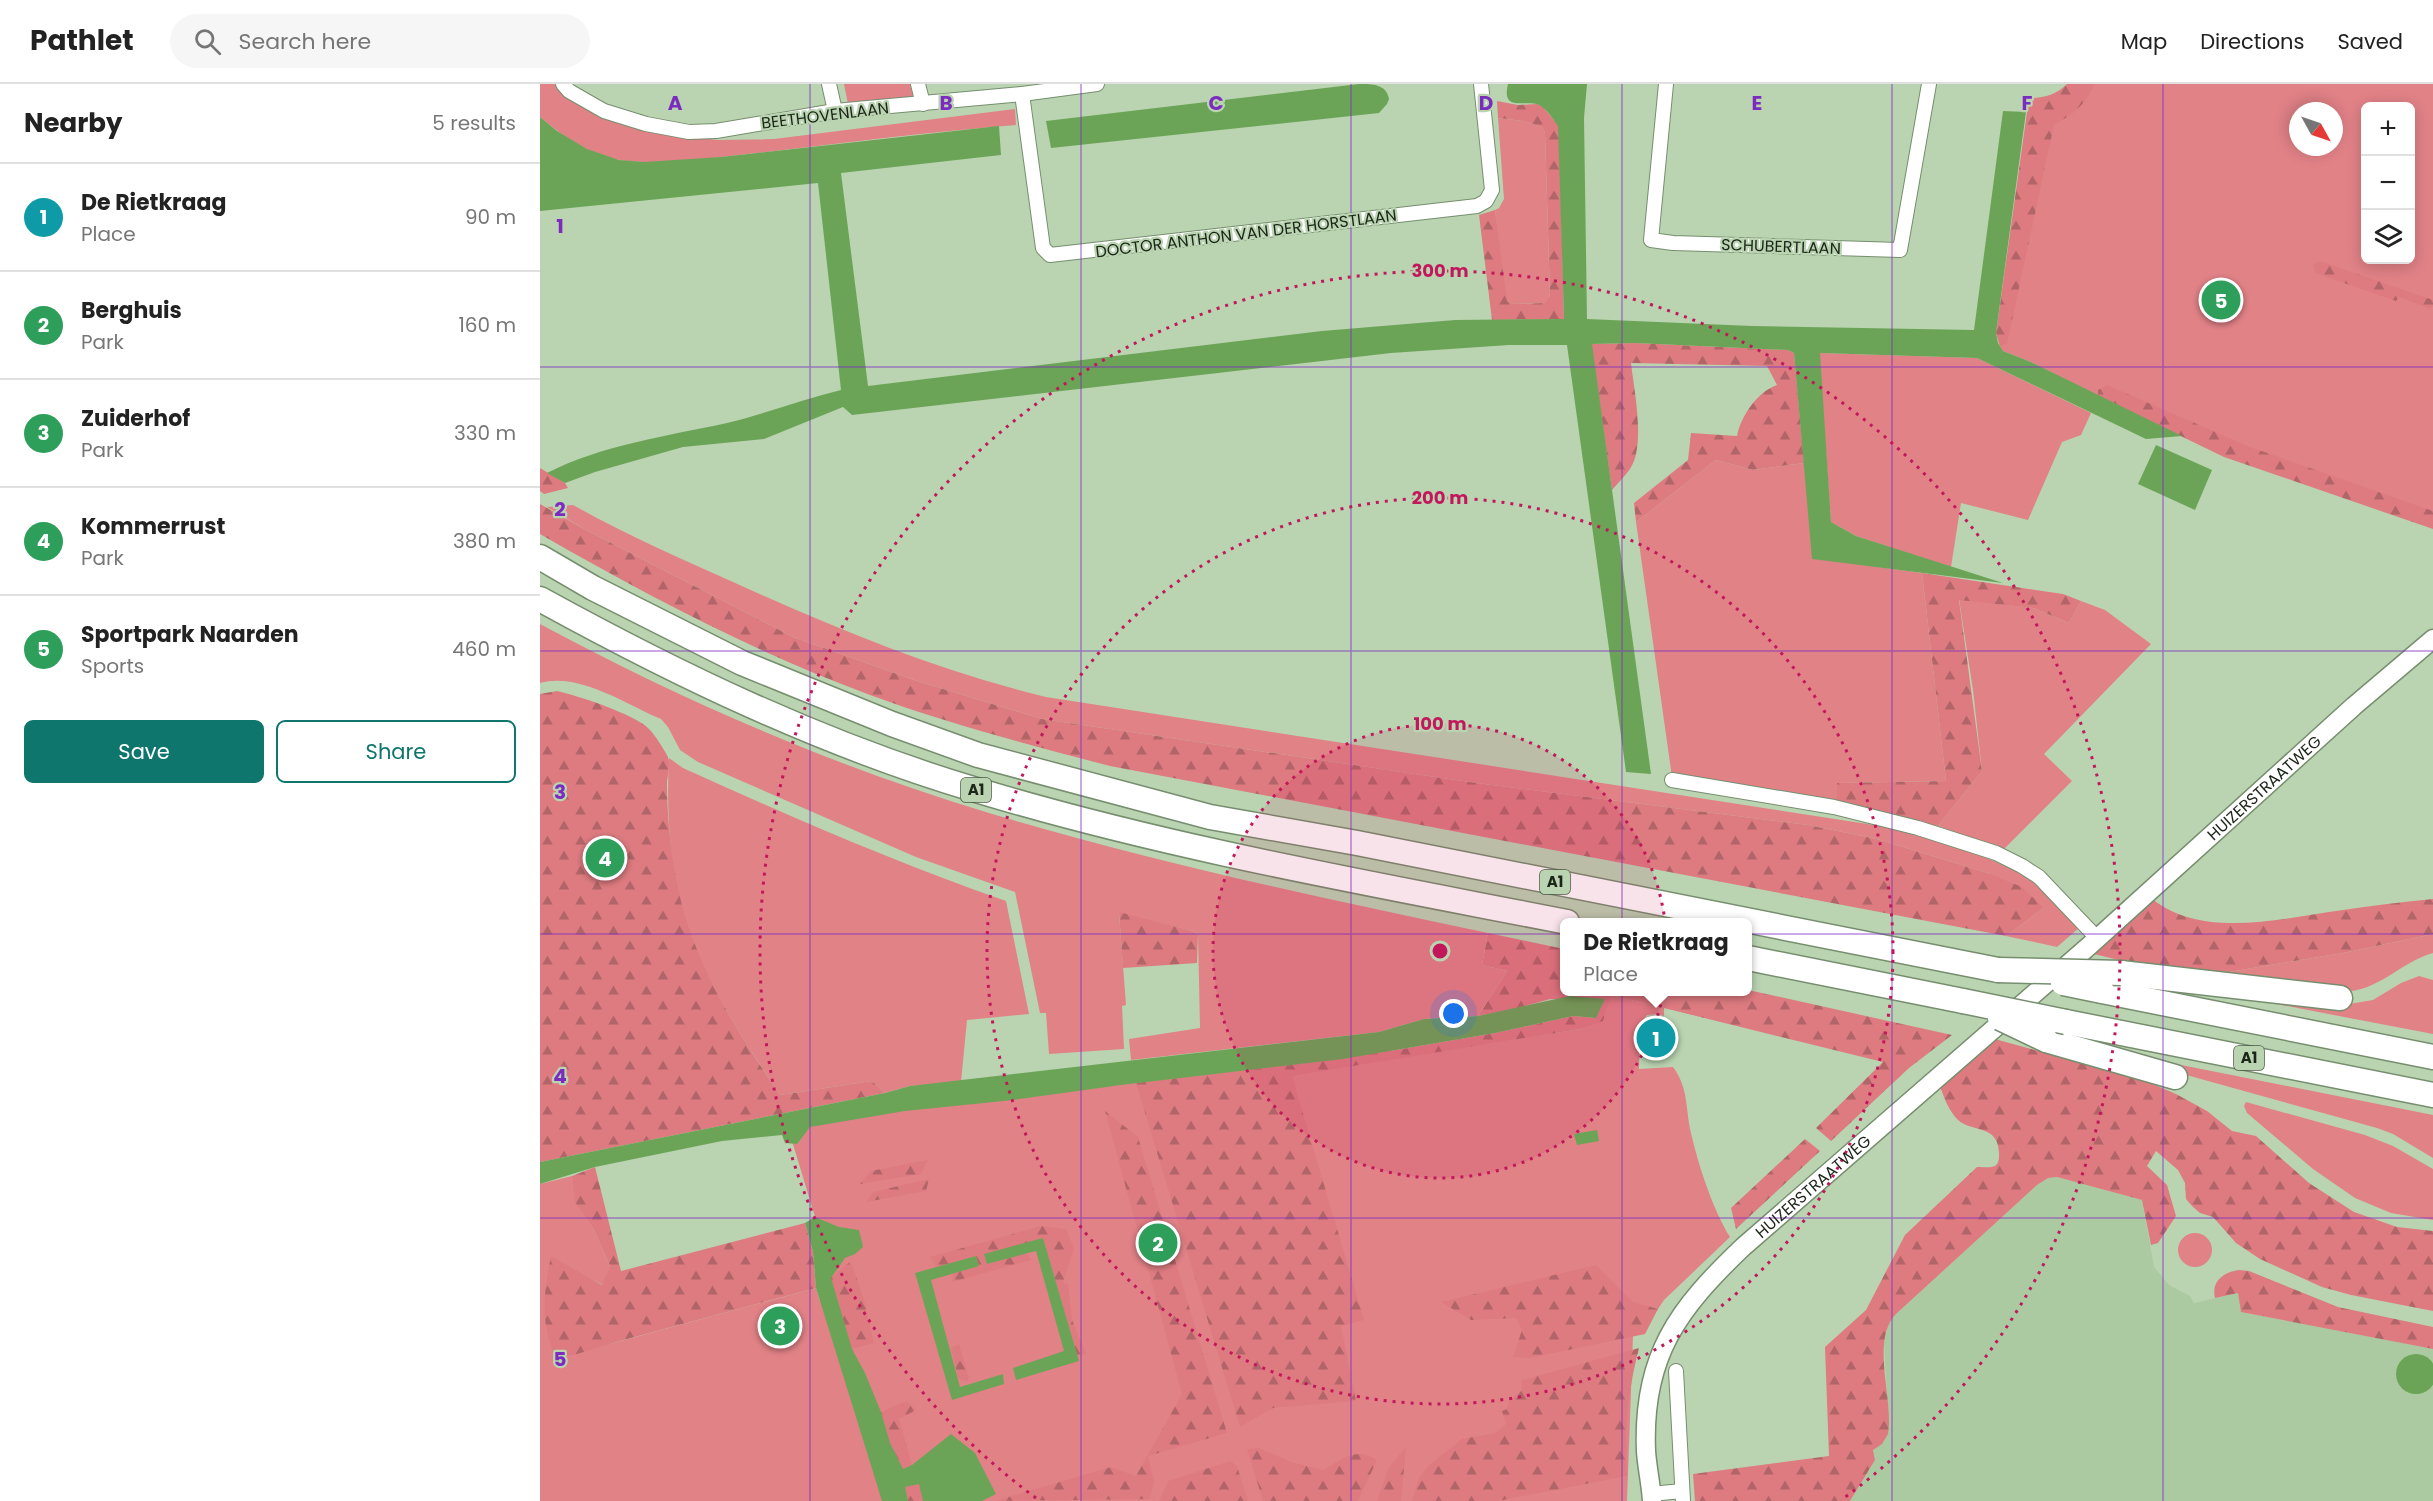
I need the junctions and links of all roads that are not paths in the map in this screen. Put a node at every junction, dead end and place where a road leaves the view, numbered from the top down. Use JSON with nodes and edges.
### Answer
{"nodes":[{"id":1,"x":563,"y":84,"type":"edge"},
{"id":2,"x":830,"y":84,"type":"edge"},
{"id":3,"x":918,"y":84,"type":"edge"},
{"id":4,"x":1097,"y":84,"type":"edge"},
{"id":5,"x":1481,"y":84,"type":"edge"},
{"id":6,"x":1666,"y":84,"type":"edge"},
{"id":7,"x":1929,"y":84,"type":"edge"},
{"id":8,"x":1022,"y":94,"type":"junction"},
{"id":9,"x":923,"y":104,"type":"junction"},
{"id":10,"x":835,"y":111,"type":"junction"},
{"id":11,"x":540,"y":557,"type":"edge"},
{"id":12,"x":540,"y":599,"type":"edge"},
{"id":13,"x":2433,"y":639,"type":"edge"},
{"id":14,"x":1672,"y":780,"type":"dead end"},
{"id":15,"x":1736,"y":918,"type":"edge"},
{"id":16,"x":1560,"y":921,"type":"edge"},
{"id":17,"x":1752,"y":921,"type":"edge"},
{"id":18,"x":2097,"y":938,"type":"junction"},
{"id":19,"x":1752,"y":959,"type":"edge"},
{"id":20,"x":1998,"y":970,"type":"junction"},
{"id":21,"x":2340,"y":998,"type":"dead end"},
{"id":22,"x":1963,"y":1001,"type":"junction"},
{"id":23,"x":2433,"y":1057,"type":"edge"},
{"id":24,"x":2175,"y":1077,"type":"dead end"},
{"id":25,"x":2433,"y":1095,"type":"edge"},
{"id":26,"x":1676,"y":1371,"type":"dead end"},
{"id":27,"x":1682,"y":1496,"type":"edge"},
{"id":28,"x":1651,"y":1498,"type":"edge"}],
"edges":[{"from":1,"to":10,"type":"street","name":"BEETHOVENLAAN"},
{"from":2,"to":10,"type":"street"},
{"from":3,"to":9,"type":"street"},
{"from":4,"to":8,"type":"street","name":"BEETHOVENLAAN"},
{"from":5,"to":8,"type":"street","name":"DOCTOR ANTHON VAN DER HORSTLAAN"},
{"from":6,"to":7,"type":"street","name":"SCHUBERTLAAN"},
{"from":8,"to":9,"type":"street","name":"BEETHOVENLAAN"},
{"from":9,"to":10,"type":"street","name":"BEETHOVENLAAN"},
{"from":11,"to":15,"type":"highway","number":"A1"},
{"from":12,"to":16,"type":"highway","number":"A1"},
{"from":13,"to":18,"type":"street","name":"HUIZERSTRAATWEG"},
{"from":14,"to":18,"type":"street"},
{"from":17,"to":20,"type":"highway","number":"A1"},
{"from":18,"to":28,"type":"street","name":"HUIZERSTRAATWEG"},
{"from":19,"to":22,"type":"highway","number":"A1"},
{"from":20,"to":21,"type":"highway","number":"A1","bridge":true},
{"from":20,"to":23,"type":"highway","number":"A1","bridge":true},
{"from":22,"to":24,"type":"highway","number":"A1","bridge":true},
{"from":22,"to":25,"type":"highway","number":"A1","bridge":true},
{"from":26,"to":27,"type":"street"},
{"from":27,"to":28,"type":"street"}]}
